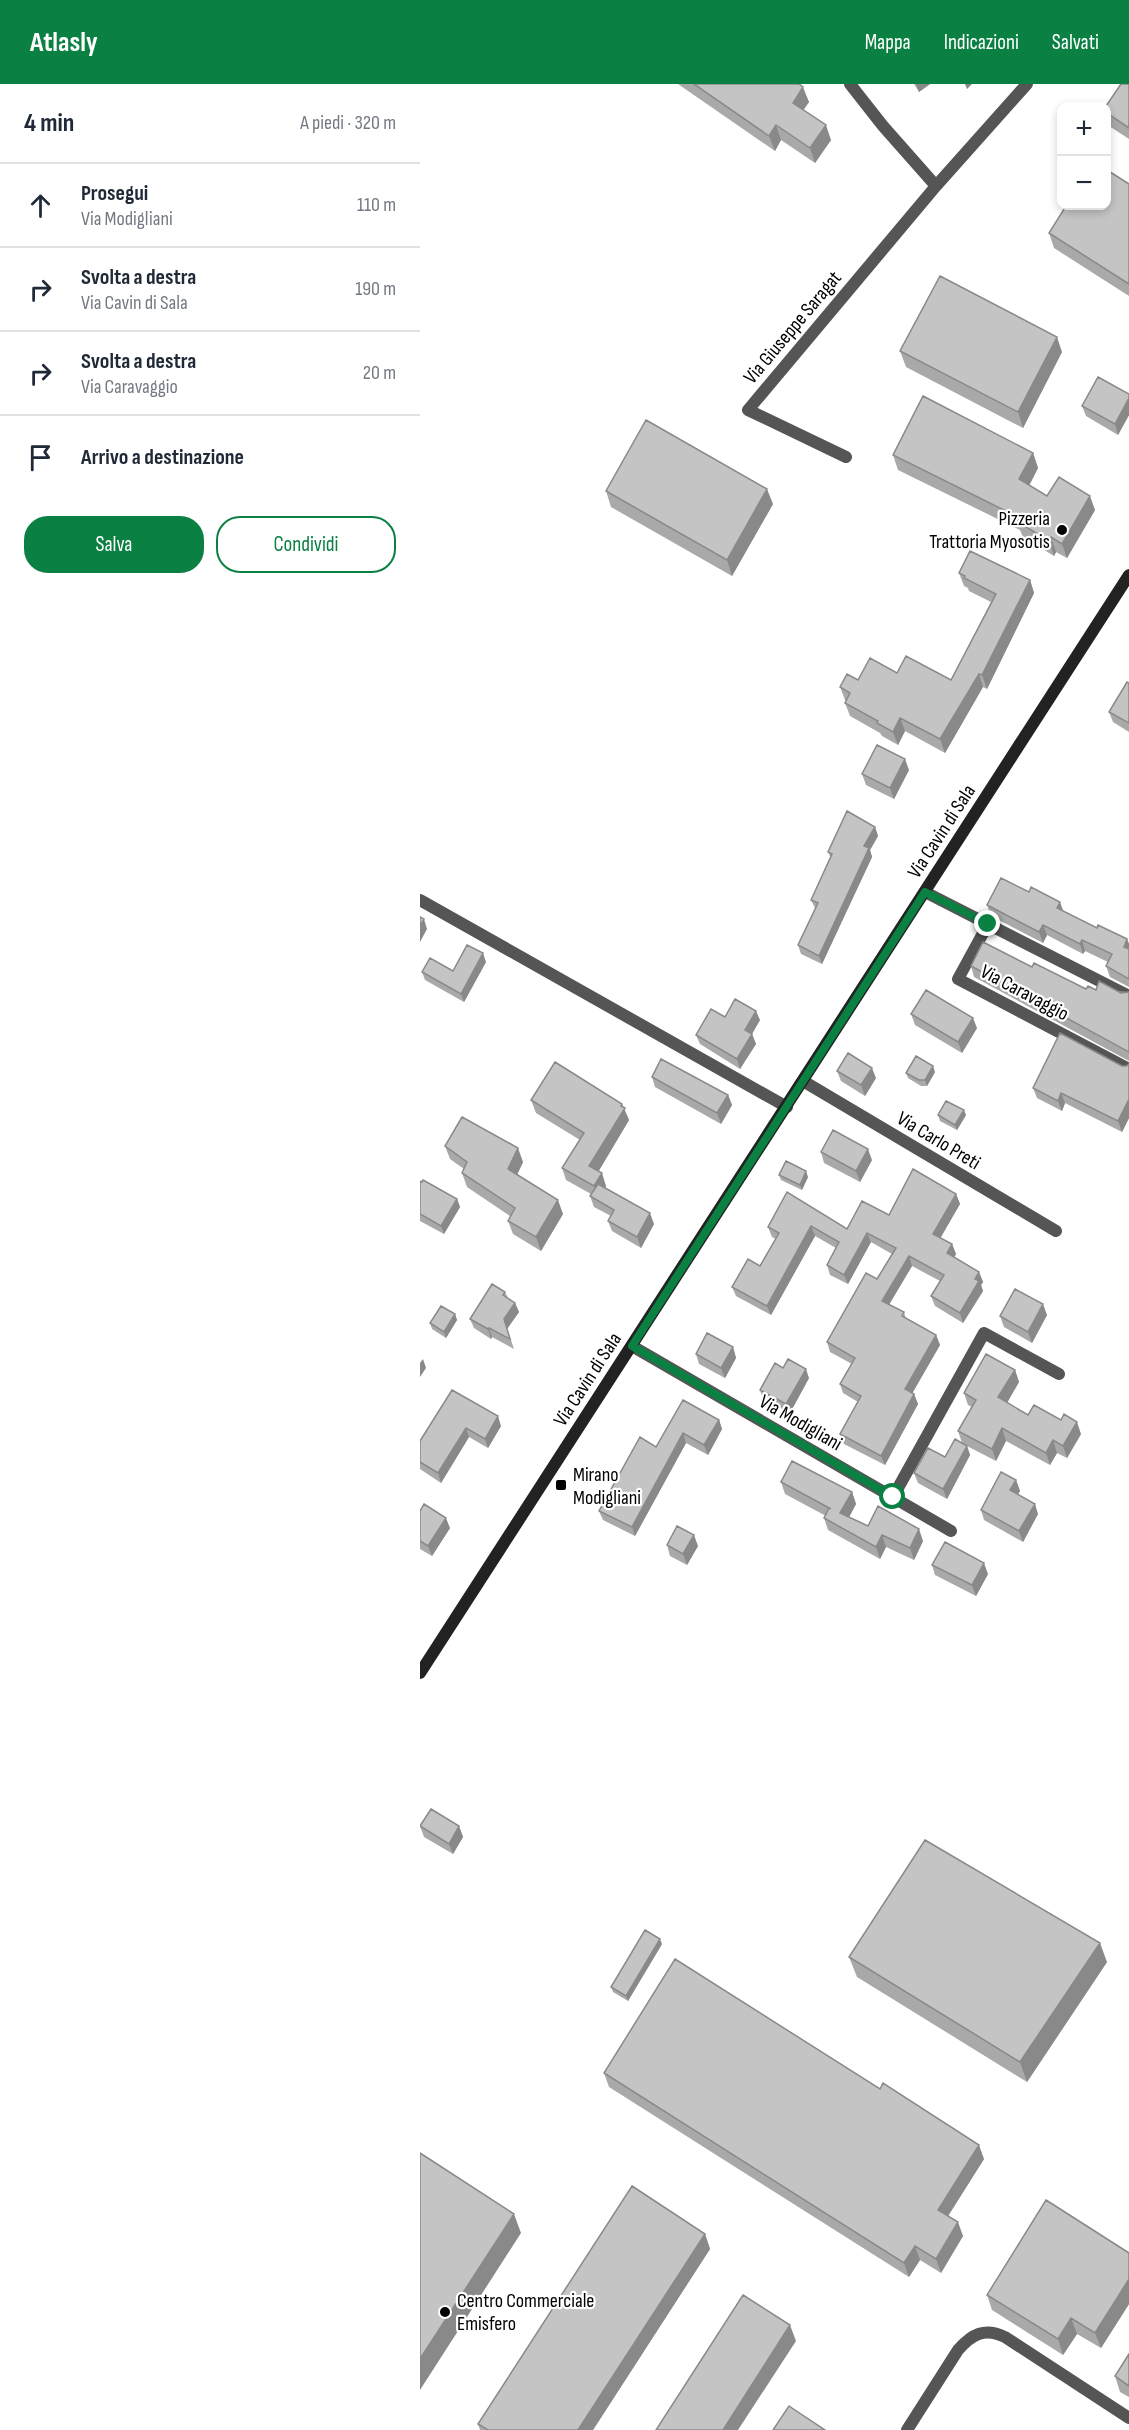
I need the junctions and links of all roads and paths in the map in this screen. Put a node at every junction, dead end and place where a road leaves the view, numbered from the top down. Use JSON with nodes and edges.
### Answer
{"nodes":[{"id":1,"x":850,"y":84,"type":"edge"},
{"id":2,"x":1027,"y":84,"type":"edge"},
{"id":3,"x":936,"y":186,"type":"junction"},
{"id":4,"x":846,"y":457,"type":"dead end"},
{"id":5,"x":1129,"y":575,"type":"edge"},
{"id":6,"x":925,"y":892,"type":"junction"},
{"id":7,"x":420,"y":900,"type":"edge"},
{"id":8,"x":988,"y":924,"type":"junction"},
{"id":9,"x":1129,"y":996,"type":"edge"},
{"id":10,"x":1129,"y":1069,"type":"edge"},
{"id":11,"x":803,"y":1081,"type":"junction"},
{"id":12,"x":787,"y":1107,"type":"junction"},
{"id":13,"x":1056,"y":1231,"type":"dead end"},
{"id":14,"x":632,"y":1346,"type":"junction"},
{"id":15,"x":1059,"y":1374,"type":"dead end"},
{"id":16,"x":893,"y":1497,"type":"junction"},
{"id":17,"x":951,"y":1531,"type":"dead end"},
{"id":18,"x":420,"y":1673,"type":"edge"},
{"id":19,"x":1129,"y":2418,"type":"edge"},
{"id":20,"x":907,"y":2430,"type":"edge"}],
"edges":[{"from":1,"to":3,"type":"street"},
{"from":2,"to":3,"type":"street","name":"Via Giuseppe Saragat"},
{"from":3,"to":4,"type":"street","name":"Via Giuseppe Saragat"},
{"from":5,"to":6,"type":"main road","name":"Via Cavin di Sala"},
{"from":6,"to":8,"type":"street"},
{"from":6,"to":11,"type":"main road","name":"Via Cavin di Sala"},
{"from":7,"to":12,"type":"street"},
{"from":8,"to":9,"type":"street"},
{"from":8,"to":10,"type":"street","name":"Via Caravaggio"},
{"from":11,"to":12,"type":"main road","name":"Via Cavin di Sala"},
{"from":11,"to":13,"type":"street","name":"Via Carlo Preti"},
{"from":12,"to":14,"type":"main road","name":"Via Cavin di Sala"},
{"from":14,"to":16,"type":"street","name":"Via Modigliani"},
{"from":14,"to":18,"type":"main road","name":"Via Cavin di Sala"},
{"from":15,"to":16,"type":"street"},
{"from":16,"to":17,"type":"street","name":"Via Modigliani"},
{"from":19,"to":20,"type":"street"}]}
